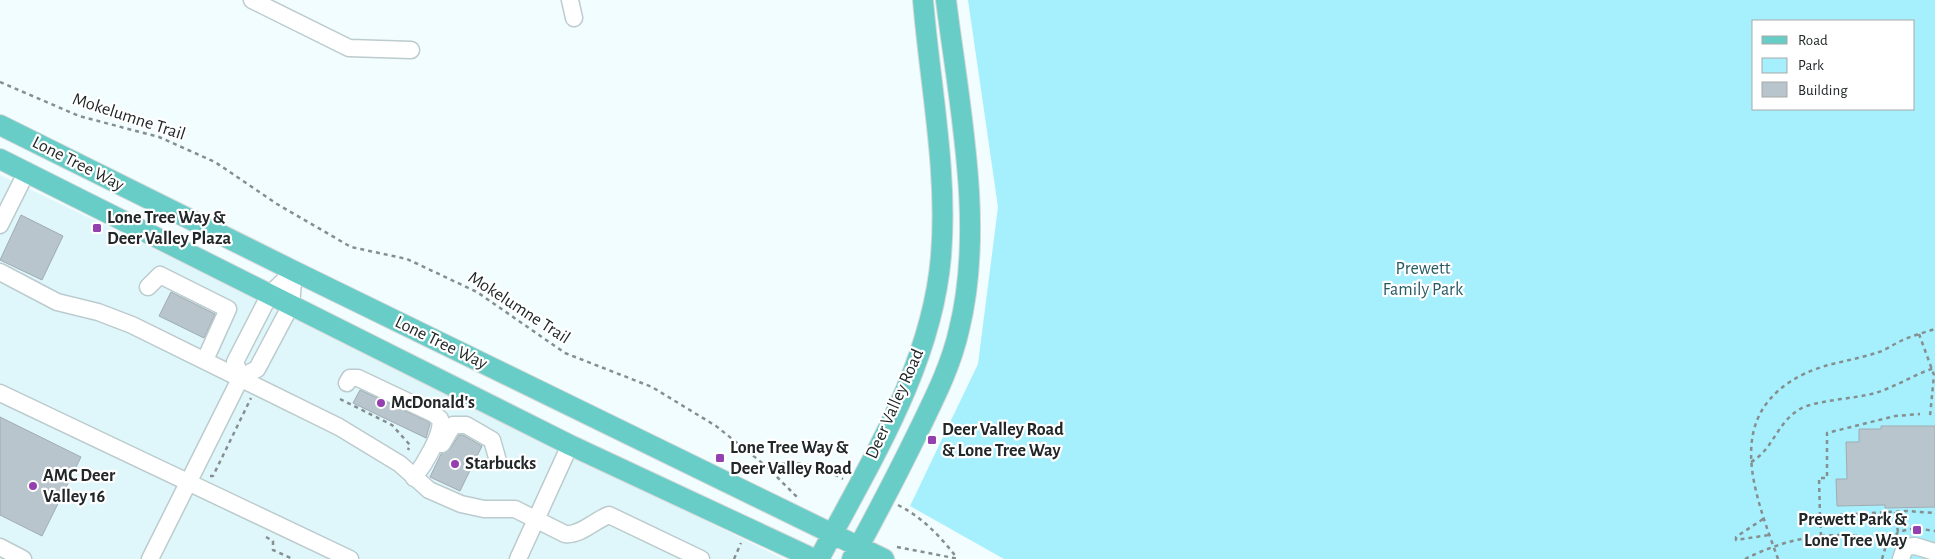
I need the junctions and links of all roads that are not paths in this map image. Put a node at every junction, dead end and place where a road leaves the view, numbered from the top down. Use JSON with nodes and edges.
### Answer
{"nodes":[{"id":1,"x":252,"y":0,"type":"edge"},
{"id":2,"x":570,"y":0,"type":"edge"},
{"id":3,"x":923,"y":0,"type":"edge"},
{"id":4,"x":946,"y":0,"type":"edge"},
{"id":5,"x":574,"y":18,"type":"dead end"},
{"id":6,"x":411,"y":50,"type":"dead end"},
{"id":7,"x":0,"y":125,"type":"edge"},
{"id":8,"x":0,"y":159,"type":"edge"},
{"id":9,"x":27,"y":171,"type":"junction"},
{"id":10,"x":0,"y":224,"type":"edge"},
{"id":11,"x":0,"y":272,"type":"edge"},
{"id":12,"x":294,"y":272,"type":"junction"},
{"id":13,"x":148,"y":286,"type":"dead end"},
{"id":14,"x":270,"y":294,"type":"junction"},
{"id":15,"x":291,"y":304,"type":"junction"},
{"id":16,"x":205,"y":360,"type":"junction"},
{"id":17,"x":240,"y":377,"type":"junction"},
{"id":18,"x":347,"y":384,"type":"dead end"},
{"id":19,"x":0,"y":393,"type":"edge"},
{"id":20,"x":570,"y":445,"type":"junction"},
{"id":21,"x":498,"y":462,"type":"dead end"},
{"id":22,"x":419,"y":477,"type":"junction"},
{"id":23,"x":194,"y":485,"type":"junction"},
{"id":24,"x":537,"y":520,"type":"junction"},
{"id":25,"x":832,"y":533,"type":"junction"},
{"id":26,"x":0,"y":547,"type":"edge"},
{"id":27,"x":889,"y":552,"type":"edge"},
{"id":28,"x":1935,"y":552,"type":"edge"},
{"id":29,"x":855,"y":553,"type":"edge"},
{"id":30,"x":23,"y":559,"type":"edge"},
{"id":31,"x":150,"y":559,"type":"edge"},
{"id":32,"x":350,"y":559,"type":"edge"},
{"id":33,"x":518,"y":559,"type":"edge"},
{"id":34,"x":701,"y":559,"type":"edge"},
{"id":35,"x":814,"y":559,"type":"edge"},
{"id":36,"x":819,"y":559,"type":"edge"},
{"id":37,"x":1901,"y":559,"type":"edge"}],
"edges":[{"from":1,"to":6,"type":"lane"},
{"from":2,"to":5,"type":"lane"},
{"from":3,"to":25,"type":"main road","name":"Deer Valley Road"},
{"from":4,"to":29,"type":"main road","name":"Deer Valley Road"},
{"from":7,"to":12,"type":"main road","name":"Lone Tree Way"},
{"from":8,"to":9,"type":"main road","name":"Lone Tree Way"},
{"from":9,"to":10,"type":"lane"},
{"from":9,"to":14,"type":"main road","name":"Lone Tree Way"},
{"from":11,"to":16,"type":"lane"},
{"from":12,"to":14,"type":"lane"},
{"from":12,"to":15,"type":"lane"},
{"from":12,"to":25,"type":"main road","name":"Lone Tree Way"},
{"from":13,"to":16,"type":"lane"},
{"from":14,"to":15,"type":"main road","name":"Lone Tree Way"},
{"from":14,"to":17,"type":"lane"},
{"from":15,"to":17,"type":"lane"},
{"from":15,"to":20,"type":"main road","name":"Lone Tree Way"},
{"from":16,"to":17,"type":"lane"},
{"from":17,"to":22,"type":"lane"},
{"from":17,"to":23,"type":"lane"},
{"from":18,"to":22,"type":"lane"},
{"from":19,"to":23,"type":"lane"},
{"from":20,"to":24,"type":"lane"},
{"from":20,"to":35,"type":"main road","name":"Lone Tree Way"},
{"from":21,"to":22,"type":"lane"},
{"from":22,"to":24,"type":"lane"},
{"from":23,"to":31,"type":"lane"},
{"from":23,"to":32,"type":"lane"},
{"from":24,"to":33,"type":"lane"},
{"from":24,"to":34,"type":"lane"},
{"from":25,"to":29,"type":"main road","name":"Lone Tree Way"},
{"from":25,"to":36,"type":"main road","name":"Deer Valley Road"},
{"from":26,"to":30,"type":"lane"},
{"from":27,"to":29,"type":"main road","name":"Lone Tree Way"},
{"from":28,"to":37,"type":"lane"}]}
